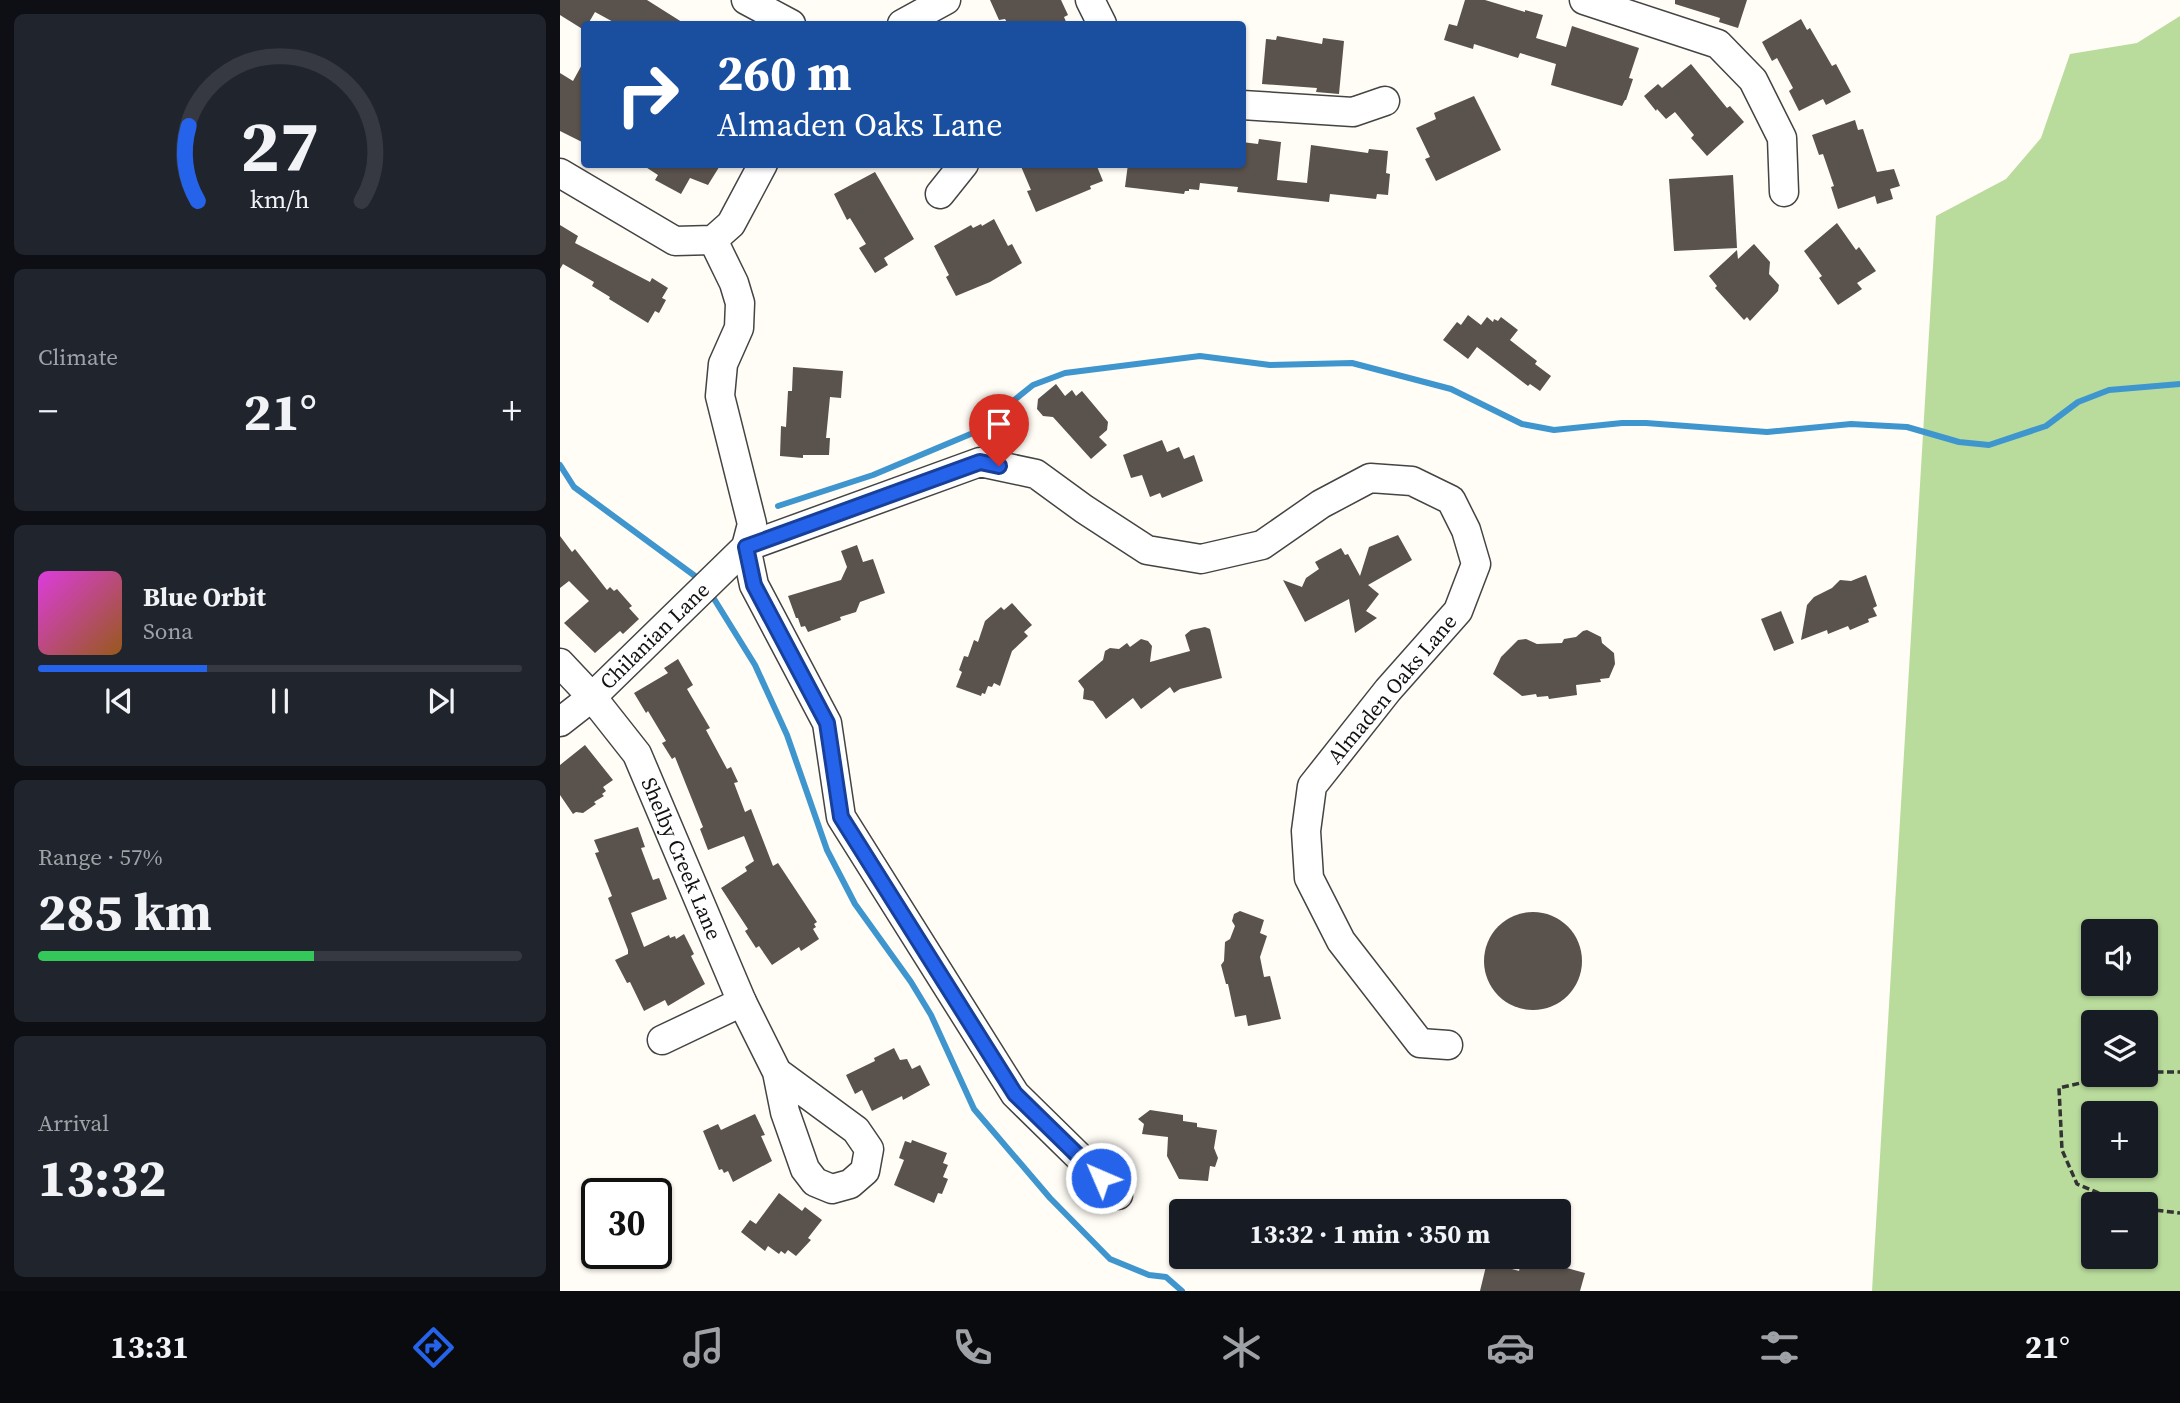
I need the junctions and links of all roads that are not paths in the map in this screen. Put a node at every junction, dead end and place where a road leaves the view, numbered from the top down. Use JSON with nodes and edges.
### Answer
{"nodes":[{"id":1,"x":746,"y":0,"type":"edge"},
{"id":2,"x":946,"y":0,"type":"edge"},
{"id":3,"x":1090,"y":0,"type":"edge"},
{"id":4,"x":1584,"y":0,"type":"edge"},
{"id":5,"x":785,"y":21,"type":"edge"},
{"id":6,"x":908,"y":21,"type":"edge"},
{"id":7,"x":1100,"y":21,"type":"edge"},
{"id":8,"x":1385,"y":101,"type":"dead end"},
{"id":9,"x":1246,"y":106,"type":"edge"},
{"id":10,"x":761,"y":168,"type":"edge"},
{"id":11,"x":961,"y":168,"type":"edge"},
{"id":12,"x":560,"y":173,"type":"edge"},
{"id":13,"x":1784,"y":192,"type":"dead end"},
{"id":14,"x":940,"y":194,"type":"dead end"},
{"id":15,"x":713,"y":240,"type":"junction"},
{"id":16,"x":746,"y":547,"type":"junction"},
{"id":17,"x":560,"y":663,"type":"edge"},
{"id":18,"x":592,"y":697,"type":"junction"},
{"id":19,"x":560,"y":722,"type":"edge"},
{"id":20,"x":741,"y":1002,"type":"junction"},
{"id":21,"x":662,"y":1040,"type":"dead end"},
{"id":22,"x":1448,"y":1045,"type":"dead end"},
{"id":23,"x":777,"y":1072,"type":"dead end"},
{"id":24,"x":1118,"y":1195,"type":"dead end"}],
"edges":[{"from":1,"to":5,"type":"street"},
{"from":2,"to":6,"type":"street"},
{"from":3,"to":7,"type":"street"},
{"from":4,"to":13,"type":"street"},
{"from":8,"to":9,"type":"street"},
{"from":10,"to":15,"type":"street"},
{"from":11,"to":14,"type":"street"},
{"from":12,"to":15,"type":"street"},
{"from":15,"to":16,"type":"street"},
{"from":16,"to":18,"type":"street","name":"Chilanian Lane"},
{"from":16,"to":22,"type":"street","name":"Almaden Oaks Lane"},
{"from":16,"to":24,"type":"street"},
{"from":17,"to":18,"type":"street","name":"Shelby Creek Lane"},
{"from":18,"to":19,"type":"street","name":"Chilanian Lane"},
{"from":18,"to":20,"type":"street","name":"Shelby Creek Lane"},
{"from":20,"to":21,"type":"street"},
{"from":20,"to":23,"type":"street","name":"Shelby Creek Lane"}]}
